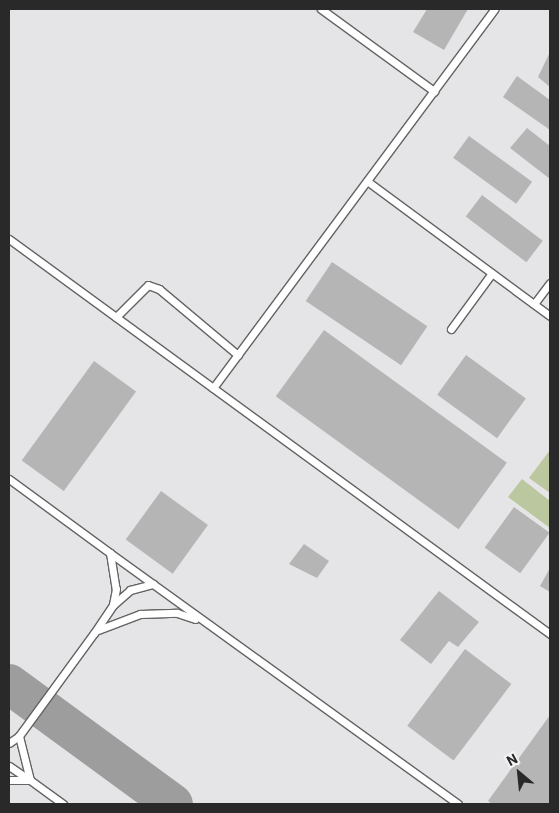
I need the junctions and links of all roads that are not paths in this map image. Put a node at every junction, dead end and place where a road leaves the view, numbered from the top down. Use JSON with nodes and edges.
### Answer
{"nodes":[{"id":1,"x":321,"y":9,"type":"edge"},
{"id":2,"x":494,"y":9,"type":"edge"},
{"id":3,"x":434,"y":91,"type":"junction"},
{"id":4,"x":367,"y":181,"type":"junction"},
{"id":5,"x":9,"y":240,"type":"edge"},
{"id":6,"x":492,"y":273,"type":"junction"},
{"id":7,"x":550,"y":284,"type":"edge"},
{"id":8,"x":534,"y":304,"type":"junction"},
{"id":9,"x":550,"y":316,"type":"edge"},
{"id":10,"x":116,"y":318,"type":"junction"},
{"id":11,"x":451,"y":329,"type":"dead end"},
{"id":12,"x":238,"y":355,"type":"junction"},
{"id":13,"x":213,"y":388,"type":"junction"},
{"id":14,"x":9,"y":479,"type":"edge"},
{"id":15,"x":110,"y":553,"type":"junction"},
{"id":16,"x":153,"y":584,"type":"junction"},
{"id":17,"x":113,"y":605,"type":"junction"},
{"id":18,"x":202,"y":622,"type":"junction"},
{"id":19,"x":94,"y":633,"type":"junction"},
{"id":20,"x":550,"y":634,"type":"edge"},
{"id":21,"x":19,"y":736,"type":"junction"},
{"id":22,"x":9,"y":743,"type":"edge"},
{"id":23,"x":9,"y":766,"type":"edge"},
{"id":24,"x":9,"y":780,"type":"edge"},
{"id":25,"x":30,"y":780,"type":"junction"},
{"id":26,"x":63,"y":804,"type":"edge"},
{"id":27,"x":458,"y":804,"type":"edge"}],
"edges":[{"from":1,"to":3,"type":"lane"},
{"from":2,"to":3,"type":"lane"},
{"from":3,"to":4,"type":"lane"},
{"from":4,"to":6,"type":"lane"},
{"from":4,"to":12,"type":"lane"},
{"from":5,"to":10,"type":"lane"},
{"from":6,"to":8,"type":"lane"},
{"from":6,"to":11,"type":"lane"},
{"from":7,"to":8,"type":"lane"},
{"from":8,"to":9,"type":"lane"},
{"from":10,"to":12,"type":"lane"},
{"from":10,"to":13,"type":"lane"},
{"from":12,"to":13,"type":"lane"},
{"from":13,"to":20,"type":"lane"},
{"from":14,"to":15,"type":"lane"},
{"from":15,"to":16,"type":"lane"},
{"from":15,"to":17,"type":"lane"},
{"from":16,"to":17,"type":"lane"},
{"from":16,"to":18,"type":"lane"},
{"from":17,"to":19,"type":"lane"},
{"from":18,"to":19,"type":"lane"},
{"from":18,"to":27,"type":"lane"},
{"from":19,"to":21,"type":"lane"},
{"from":21,"to":22,"type":"lane"},
{"from":21,"to":25,"type":"lane"},
{"from":23,"to":25,"type":"lane"},
{"from":24,"to":25,"type":"lane"},
{"from":25,"to":26,"type":"lane"}]}
